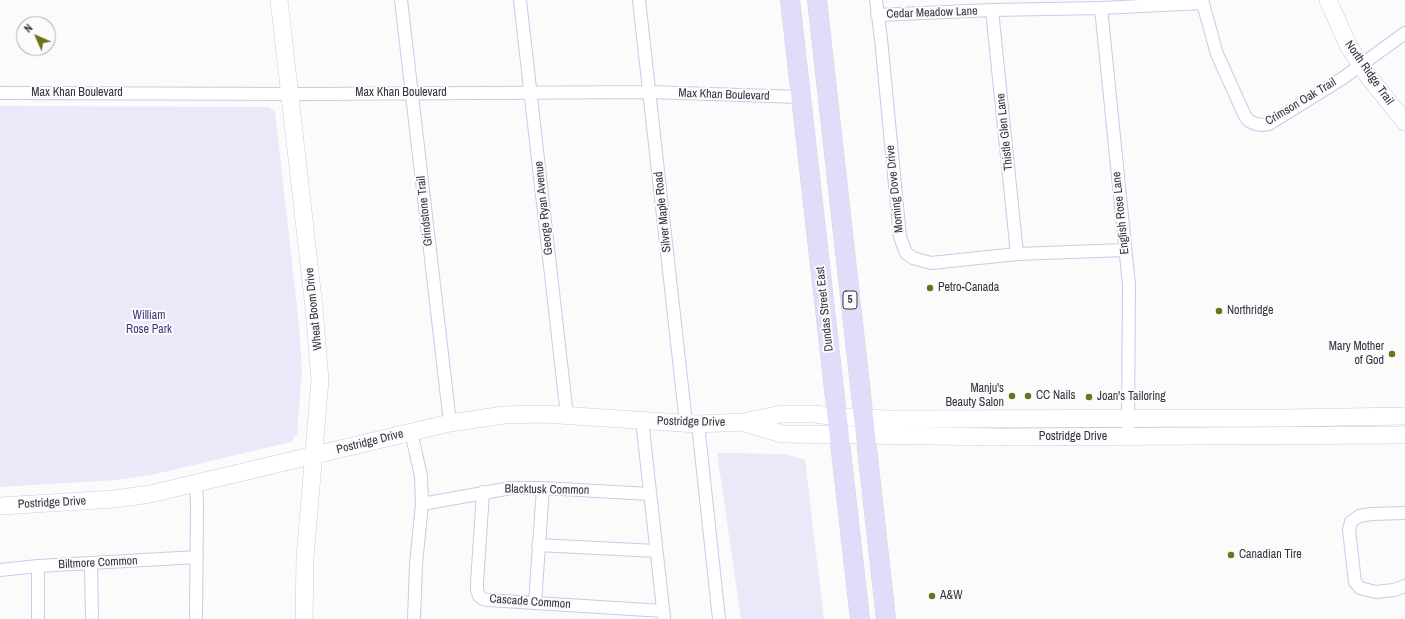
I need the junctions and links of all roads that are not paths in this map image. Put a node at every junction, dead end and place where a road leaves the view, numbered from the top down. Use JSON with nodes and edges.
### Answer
{"nodes":[{"id":1,"x":279,"y":0,"type":"edge"},
{"id":2,"x":401,"y":0,"type":"edge"},
{"id":3,"x":520,"y":0,"type":"edge"},
{"id":4,"x":639,"y":0,"type":"edge"},
{"id":5,"x":790,"y":0,"type":"edge"},
{"id":6,"x":817,"y":0,"type":"edge"},
{"id":7,"x":876,"y":0,"type":"edge"},
{"id":8,"x":1328,"y":0,"type":"edge"},
{"id":9,"x":1202,"y":2,"type":"edge"},
{"id":10,"x":1101,"y":8,"type":"junction"},
{"id":11,"x":992,"y":10,"type":"junction"},
{"id":12,"x":877,"y":15,"type":"junction"},
{"id":13,"x":1405,"y":33,"type":"edge"},
{"id":14,"x":1361,"y":65,"type":"junction"},
{"id":15,"x":650,"y":92,"type":"junction"},
{"id":16,"x":0,"y":93,"type":"edge"},
{"id":17,"x":412,"y":93,"type":"junction"},
{"id":18,"x":530,"y":93,"type":"junction"},
{"id":19,"x":289,"y":94,"type":"junction"},
{"id":20,"x":801,"y":97,"type":"junction"},
{"id":21,"x":1405,"y":122,"type":"edge"},
{"id":22,"x":1125,"y":250,"type":"junction"},
{"id":23,"x":1017,"y":254,"type":"junction"},
{"id":24,"x":567,"y":416,"type":"junction"},
{"id":25,"x":1405,"y":416,"type":"edge"},
{"id":26,"x":1128,"y":418,"type":"junction"},
{"id":27,"x":642,"y":420,"type":"junction"},
{"id":28,"x":450,"y":423,"type":"junction"},
{"id":29,"x":692,"y":424,"type":"junction"},
{"id":30,"x":838,"y":426,"type":"junction"},
{"id":31,"x":864,"y":426,"type":"junction"},
{"id":32,"x":411,"y":432,"type":"junction"},
{"id":33,"x":1405,"y":435,"type":"edge"},
{"id":34,"x":1128,"y":437,"type":"junction"},
{"id":35,"x":314,"y":455,"type":"junction"},
{"id":36,"x":196,"y":484,"type":"junction"},
{"id":37,"x":543,"y":488,"type":"junction"},
{"id":38,"x":483,"y":492,"type":"junction"},
{"id":39,"x":650,"y":494,"type":"junction"},
{"id":40,"x":422,"y":504,"type":"junction"},
{"id":41,"x":0,"y":506,"type":"edge"},
{"id":42,"x":1405,"y":513,"type":"edge"},
{"id":43,"x":538,"y":545,"type":"junction"},
{"id":44,"x":656,"y":551,"type":"junction"},
{"id":45,"x":197,"y":557,"type":"junction"},
{"id":46,"x":91,"y":564,"type":"junction"},
{"id":47,"x":38,"y":566,"type":"junction"},
{"id":48,"x":0,"y":570,"type":"edge"},
{"id":49,"x":1405,"y":586,"type":"edge"},
{"id":50,"x":535,"y":602,"type":"junction"},
{"id":51,"x":663,"y":615,"type":"edge"},
{"id":52,"x":38,"y":619,"type":"edge"},
{"id":53,"x":92,"y":619,"type":"edge"},
{"id":54,"x":196,"y":619,"type":"edge"},
{"id":55,"x":304,"y":619,"type":"edge"},
{"id":56,"x":414,"y":619,"type":"edge"},
{"id":57,"x":719,"y":619,"type":"edge"},
{"id":58,"x":860,"y":619,"type":"edge"},
{"id":59,"x":886,"y":619,"type":"edge"}],
"edges":[{"from":1,"to":19,"type":"street","name":"Wheat Boom Drive"},
{"from":2,"to":17,"type":"street","name":"Grindstone Trail"},
{"from":3,"to":18,"type":"street","name":"George Ryan Avenue"},
{"from":4,"to":15,"type":"street","name":"Silver Maple Road"},
{"from":5,"to":20,"type":"main road","name":"Dundas Street East","number":"5"},
{"from":6,"to":31,"type":"main road","number":"5"},
{"from":7,"to":12,"type":"street","name":"Morning Dove Drive"},
{"from":8,"to":14,"type":"street","name":"North Ridge Trail"},
{"from":9,"to":10,"type":"street","name":"Cedar Meadow Lane"},
{"from":9,"to":14,"type":"street","name":"Crimson Oak Trail"},
{"from":10,"to":11,"type":"street","name":"Cedar Meadow Lane"},
{"from":10,"to":22,"type":"street","name":"English Rose Lane"},
{"from":11,"to":12,"type":"street","name":"Cedar Meadow Lane"},
{"from":11,"to":23,"type":"street","name":"Thistle Glen Lane"},
{"from":12,"to":23,"type":"street","name":"Morning Dove Drive"},
{"from":13,"to":14,"type":"street"},
{"from":14,"to":21,"type":"street","name":"North Ridge Trail"},
{"from":15,"to":18,"type":"street","name":"Max Khan Boulevard"},
{"from":15,"to":20,"type":"street","name":"Max Khan Boulevard"},
{"from":15,"to":29,"type":"street","name":"Silver Maple Road"},
{"from":16,"to":19,"type":"street","name":"Max Khan Boulevard"},
{"from":17,"to":18,"type":"street","name":"Max Khan Boulevard"},
{"from":17,"to":19,"type":"street","name":"Max Khan Boulevard"},
{"from":17,"to":28,"type":"street","name":"Grindstone Trail"},
{"from":18,"to":24,"type":"street","name":"George Ryan Avenue"},
{"from":19,"to":35,"type":"street","name":"Wheat Boom Drive"},
{"from":20,"to":30,"type":"main road","name":"Dundas Street East","number":"5"},
{"from":22,"to":23,"type":"street","name":"Morning Dove Drive"},
{"from":22,"to":26,"type":"street","name":"English Rose Lane"},
{"from":24,"to":27,"type":"street","name":"Postridge Drive"},
{"from":24,"to":28,"type":"street","name":"Postridge Drive"},
{"from":25,"to":26,"type":"street","name":"Postridge Drive"},
{"from":26,"to":31,"type":"street","name":"Postridge Drive"},
{"from":26,"to":34,"type":"street","name":"English Rose Lane"},
{"from":27,"to":29,"type":"street","name":"Postridge Drive"},
{"from":27,"to":39,"type":"street","name":"Cascade Common"},
{"from":28,"to":32,"type":"street","name":"Postridge Drive"},
{"from":29,"to":30,"type":"street","name":"Postridge Drive"},
{"from":29,"to":57,"type":"street","name":"Silver Maple Road"},
{"from":30,"to":31,"type":"street","name":"Postridge Drive"},
{"from":30,"to":58,"type":"main road","name":"Dundas Street East","number":"5"},
{"from":31,"to":34,"type":"street","name":"Postridge Drive"},
{"from":31,"to":59,"type":"main road","number":"5"},
{"from":32,"to":35,"type":"street","name":"Postridge Drive"},
{"from":32,"to":40,"type":"street"},
{"from":33,"to":34,"type":"street","name":"Postridge Drive"},
{"from":35,"to":36,"type":"street","name":"Postridge Drive"},
{"from":35,"to":55,"type":"street","name":"Wheat Boom Drive"},
{"from":36,"to":41,"type":"street","name":"Postridge Drive"},
{"from":36,"to":45,"type":"street"},
{"from":37,"to":38,"type":"street","name":"Blacktusk Common"},
{"from":37,"to":39,"type":"street","name":"Blacktusk Common"},
{"from":37,"to":43,"type":"street"},
{"from":38,"to":40,"type":"street","name":"Blacktusk Common"},
{"from":38,"to":50,"type":"street","name":"Cascade Common"},
{"from":39,"to":44,"type":"street","name":"Cascade Common"},
{"from":40,"to":56,"type":"street"},
{"from":42,"to":49,"type":"street"},
{"from":43,"to":44,"type":"street"},
{"from":43,"to":50,"type":"street"},
{"from":44,"to":51,"type":"street","name":"Cascade Common"},
{"from":45,"to":46,"type":"street","name":"Biltmore Common"},
{"from":45,"to":54,"type":"street"},
{"from":46,"to":47,"type":"street","name":"Biltmore Common"},
{"from":46,"to":53,"type":"street"},
{"from":47,"to":48,"type":"street","name":"Biltmore Common"},
{"from":47,"to":52,"type":"street"},
{"from":50,"to":51,"type":"street","name":"Cascade Common"}]}
